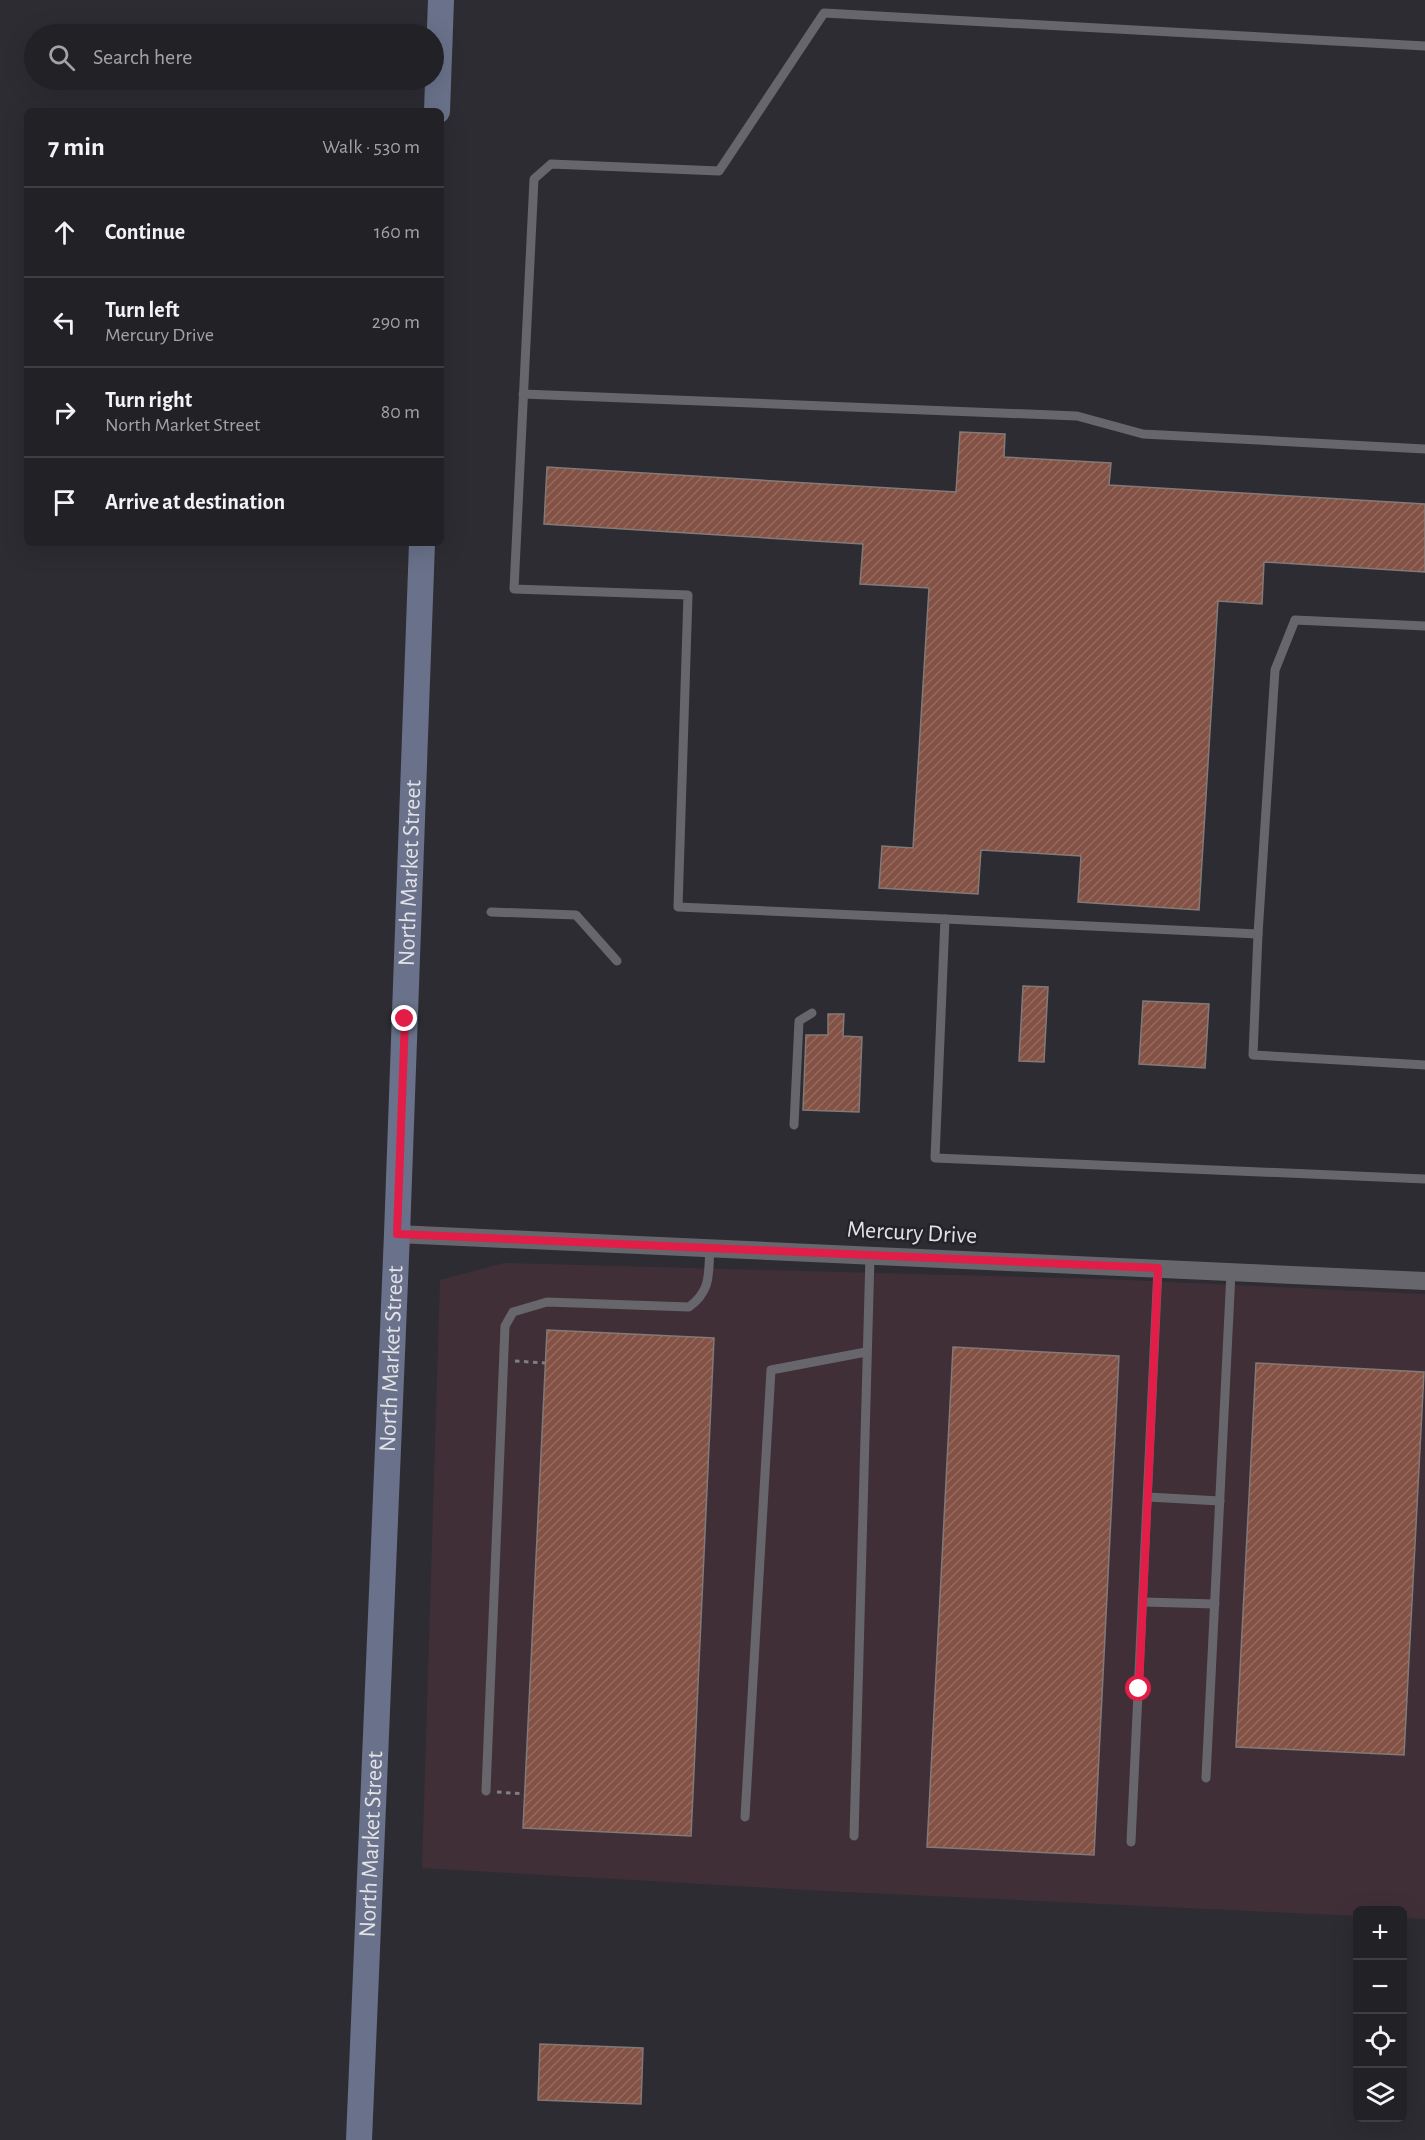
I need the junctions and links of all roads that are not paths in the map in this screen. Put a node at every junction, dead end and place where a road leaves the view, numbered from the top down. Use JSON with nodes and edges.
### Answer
{"nodes":[{"id":1,"x":441,"y":0,"type":"edge"},
{"id":2,"x":440,"y":24,"type":"edge"},
{"id":3,"x":1425,"y":46,"type":"edge"},
{"id":4,"x":438,"y":90,"type":"edge"},
{"id":5,"x":437,"y":108,"type":"edge"},
{"id":6,"x":523,"y":394,"type":"junction"},
{"id":7,"x":1425,"y":449,"type":"edge"},
{"id":8,"x":422,"y":546,"type":"edge"},
{"id":9,"x":1425,"y":626,"type":"edge"},
{"id":10,"x":491,"y":912,"type":"dead end"},
{"id":11,"x":945,"y":919,"type":"junction"},
{"id":12,"x":1258,"y":934,"type":"junction"},
{"id":13,"x":617,"y":961,"type":"dead end"},
{"id":14,"x":812,"y":1013,"type":"dead end"},
{"id":15,"x":1425,"y":1065,"type":"edge"},
{"id":16,"x":794,"y":1125,"type":"dead end"},
{"id":17,"x":1425,"y":1179,"type":"edge"},
{"id":18,"x":397,"y":1234,"type":"junction"},
{"id":19,"x":710,"y":1247,"type":"junction"},
{"id":20,"x":870,"y":1256,"type":"junction"},
{"id":21,"x":1158,"y":1268,"type":"junction"},
{"id":22,"x":1231,"y":1272,"type":"junction"},
{"id":23,"x":1425,"y":1281,"type":"edge"},
{"id":24,"x":866,"y":1352,"type":"junction"},
{"id":25,"x":1148,"y":1497,"type":"junction"},
{"id":26,"x":1220,"y":1501,"type":"junction"},
{"id":27,"x":1144,"y":1602,"type":"junction"},
{"id":28,"x":1215,"y":1604,"type":"junction"},
{"id":29,"x":1206,"y":1778,"type":"dead end"},
{"id":30,"x":486,"y":1791,"type":"road end"},
{"id":31,"x":745,"y":1817,"type":"dead end"},
{"id":32,"x":854,"y":1836,"type":"dead end"},
{"id":33,"x":1131,"y":1842,"type":"dead end"},
{"id":34,"x":359,"y":2140,"type":"edge"}],
"edges":[{"from":1,"to":2,"type":"main road"},
{"from":3,"to":6,"type":"lane"},
{"from":4,"to":5,"type":"main road"},
{"from":6,"to":7,"type":"lane"},
{"from":6,"to":11,"type":"lane"},
{"from":8,"to":18,"type":"main road","name":"North Market Street"},
{"from":9,"to":12,"type":"lane"},
{"from":10,"to":13,"type":"lane"},
{"from":11,"to":12,"type":"lane"},
{"from":11,"to":17,"type":"lane"},
{"from":12,"to":15,"type":"lane"},
{"from":14,"to":16,"type":"lane"},
{"from":18,"to":19,"type":"street","name":"Mercury Drive"},
{"from":18,"to":34,"type":"main road","name":"North Market Street"},
{"from":19,"to":20,"type":"street","name":"Mercury Drive"},
{"from":19,"to":30,"type":"lane"},
{"from":20,"to":21,"type":"street","name":"Mercury Drive"},
{"from":20,"to":24,"type":"lane"},
{"from":21,"to":22,"type":"street","name":"Mercury Drive"},
{"from":21,"to":25,"type":"lane"},
{"from":22,"to":23,"type":"street","name":"Mercury Drive"},
{"from":22,"to":26,"type":"lane"},
{"from":24,"to":31,"type":"lane"},
{"from":24,"to":32,"type":"lane"},
{"from":25,"to":26,"type":"lane"},
{"from":25,"to":27,"type":"lane"},
{"from":26,"to":28,"type":"lane"},
{"from":27,"to":28,"type":"lane"},
{"from":27,"to":33,"type":"lane"},
{"from":28,"to":29,"type":"lane"}]}
